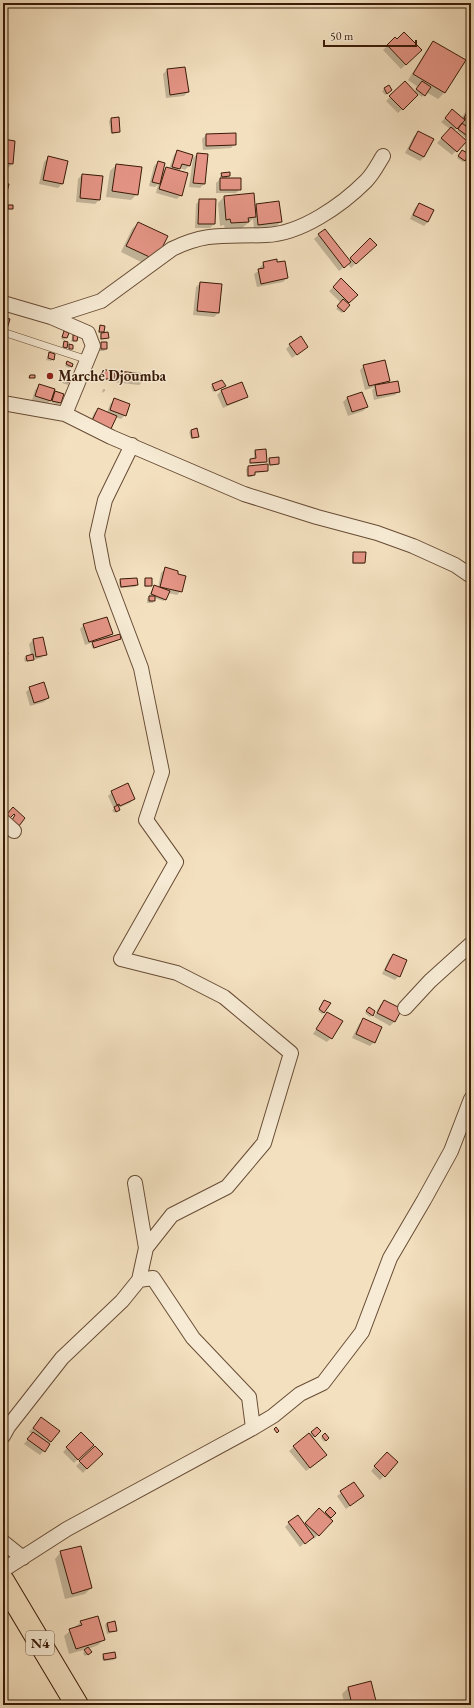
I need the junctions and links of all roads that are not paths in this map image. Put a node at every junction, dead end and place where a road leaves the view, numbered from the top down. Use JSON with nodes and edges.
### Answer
{"nodes":[{"id":1,"x":383,"y":156,"type":"dead end"},
{"id":2,"x":3,"y":302,"type":"edge"},
{"id":3,"x":51,"y":317,"type":"junction"},
{"id":4,"x":3,"y":332,"type":"edge"},
{"id":5,"x":88,"y":360,"type":"junction"},
{"id":6,"x":3,"y":403,"type":"edge"},
{"id":7,"x":65,"y":414,"type":"junction"},
{"id":8,"x":132,"y":445,"type":"junction"},
{"id":9,"x":471,"y":576,"type":"edge"},
{"id":10,"x":3,"y":821,"type":"edge"},
{"id":11,"x":14,"y":831,"type":"dead end"},
{"id":12,"x":471,"y":944,"type":"edge"},
{"id":13,"x":405,"y":1008,"type":"dead end"},
{"id":14,"x":471,"y":1099,"type":"edge"},
{"id":15,"x":135,"y":1183,"type":"dead end"},
{"id":16,"x":146,"y":1248,"type":"junction"},
{"id":17,"x":139,"y":1280,"type":"junction"},
{"id":18,"x":253,"y":1428,"type":"junction"},
{"id":19,"x":3,"y":1436,"type":"edge"},
{"id":20,"x":3,"y":1542,"type":"edge"},
{"id":21,"x":23,"y":1558,"type":"junction"},
{"id":22,"x":3,"y":1570,"type":"edge"},
{"id":23,"x":3,"y":1581,"type":"edge"},
{"id":24,"x":78,"y":1705,"type":"edge"}],
"edges":[{"from":1,"to":3,"type":"street"},
{"from":2,"to":3,"type":"street"},
{"from":3,"to":5,"type":"street"},
{"from":4,"to":5,"type":"lane"},
{"from":5,"to":7,"type":"street"},
{"from":6,"to":7,"type":"street"},
{"from":7,"to":8,"type":"street"},
{"from":8,"to":9,"type":"street"},
{"from":8,"to":16,"type":"street"},
{"from":10,"to":11,"type":"street"},
{"from":12,"to":13,"type":"street"},
{"from":14,"to":18,"type":"street"},
{"from":15,"to":16,"type":"street"},
{"from":16,"to":17,"type":"street"},
{"from":17,"to":18,"type":"street"},
{"from":17,"to":19,"type":"street"},
{"from":18,"to":21,"type":"street"},
{"from":20,"to":21,"type":"street"},
{"from":21,"to":22,"type":"street"},
{"from":23,"to":24,"type":"highway","number":"N4"}]}
